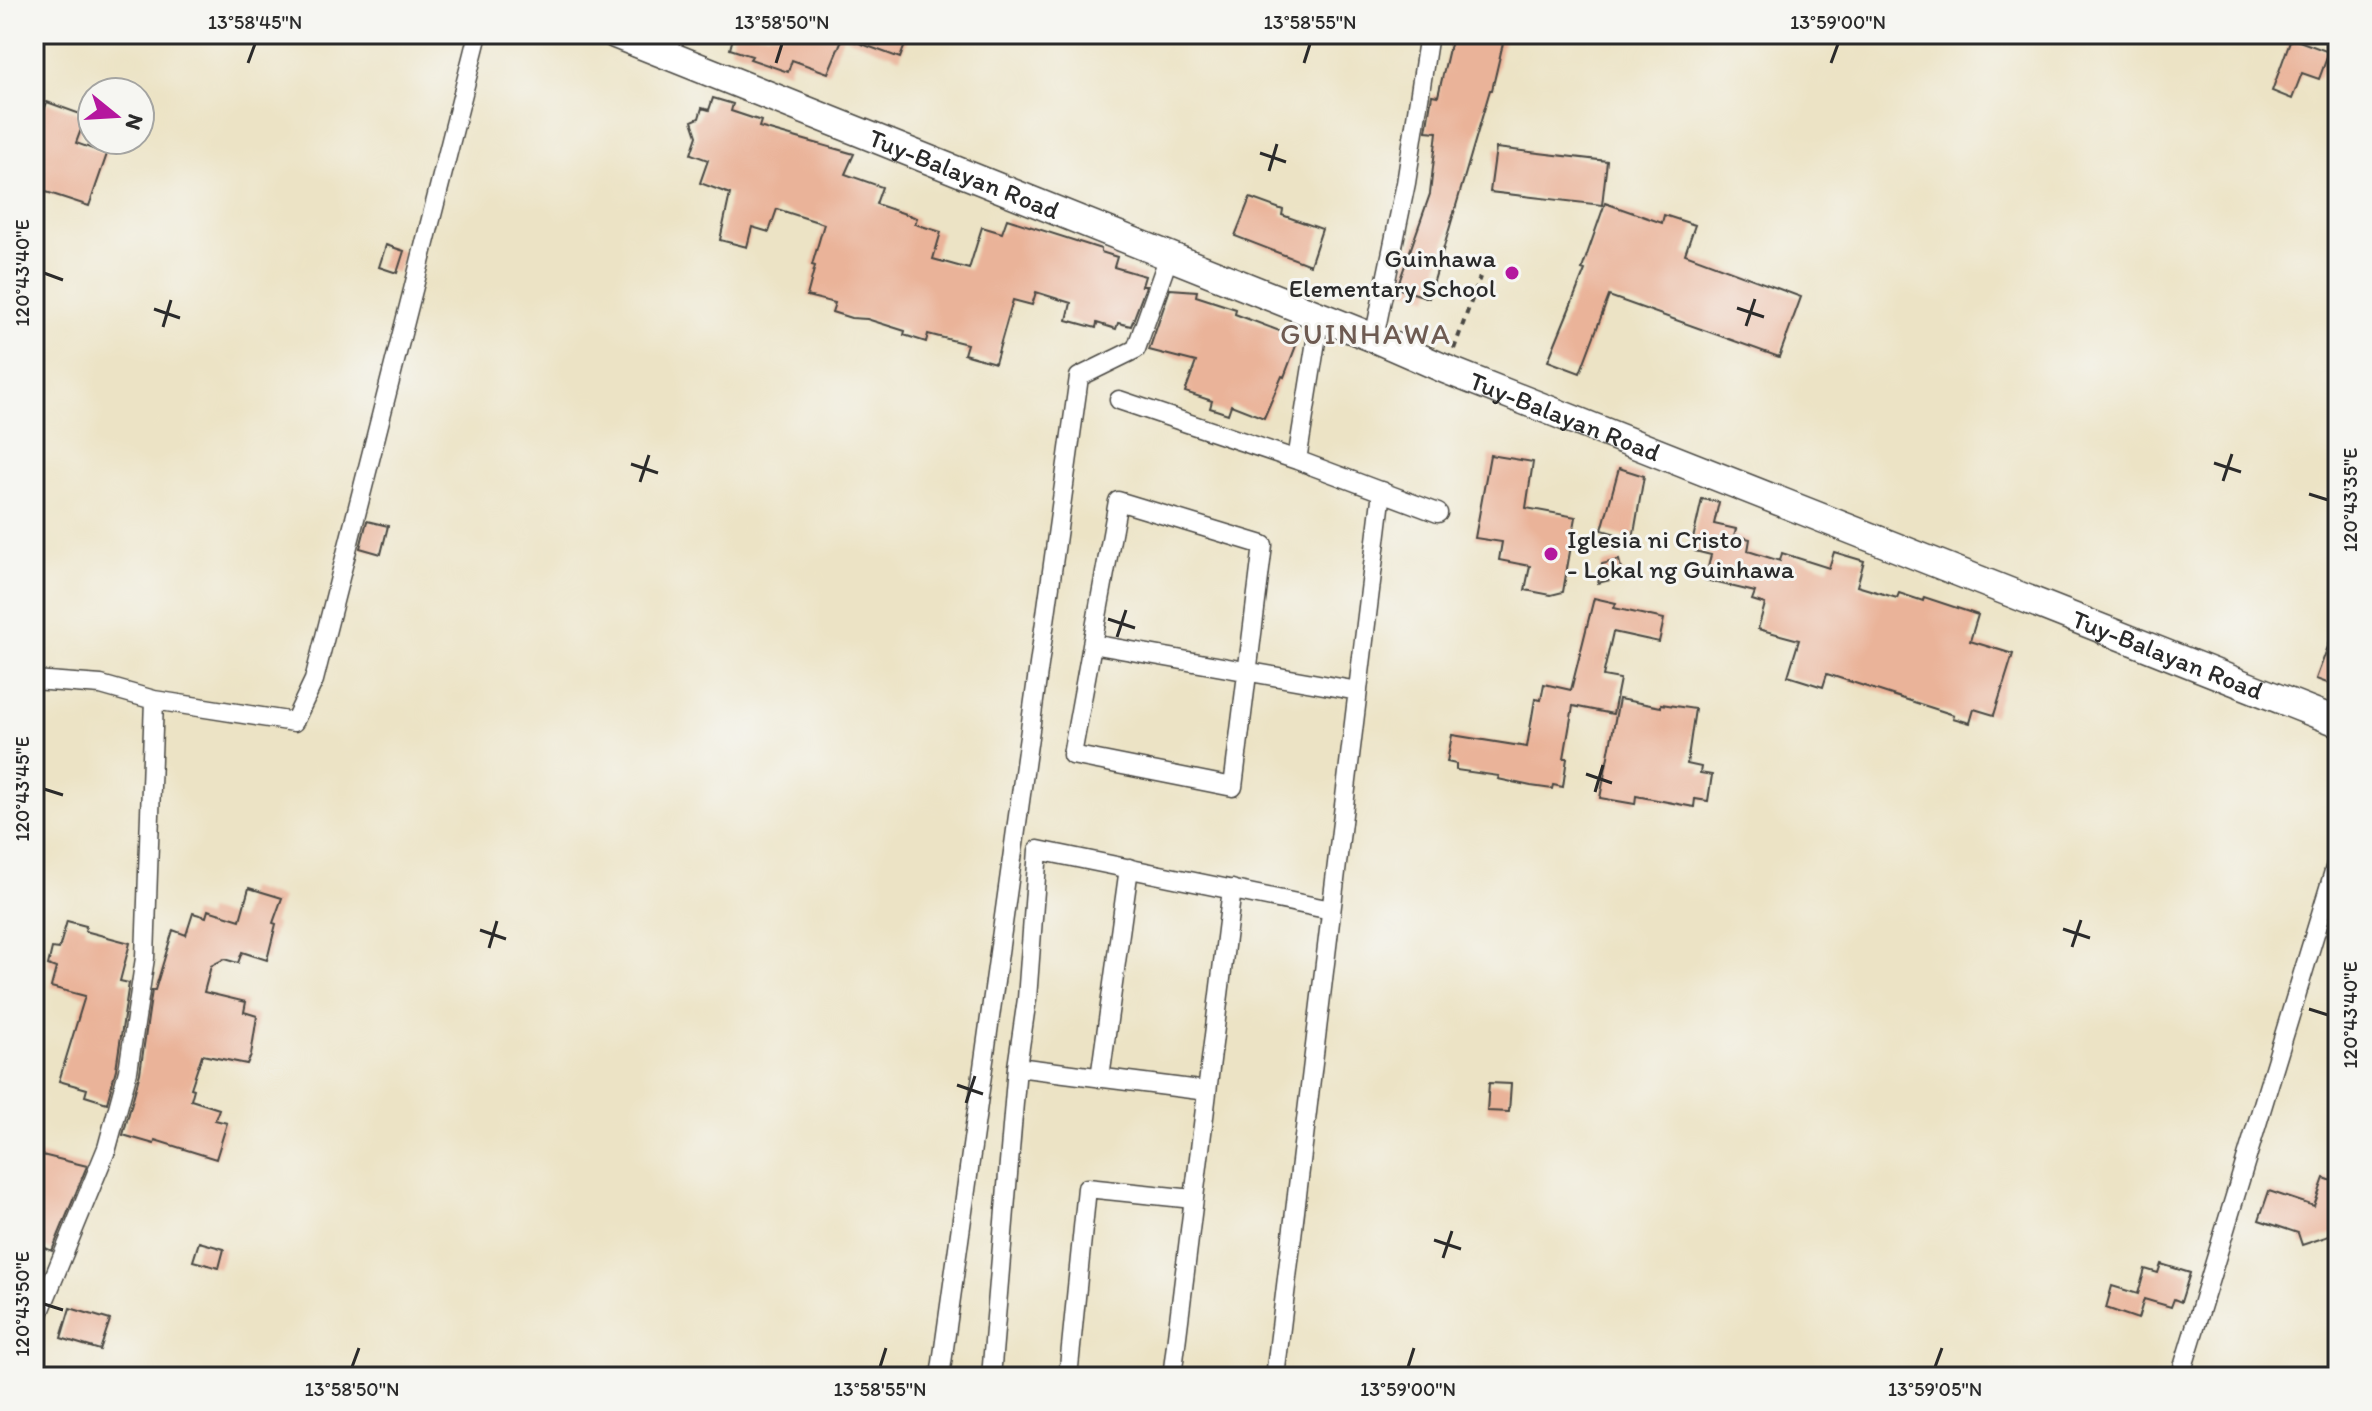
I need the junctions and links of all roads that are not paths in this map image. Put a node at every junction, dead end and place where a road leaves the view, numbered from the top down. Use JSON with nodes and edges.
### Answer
{"nodes":[{"id":1,"x":478,"y":34,"type":"edge"},
{"id":2,"x":615,"y":34,"type":"edge"},
{"id":3,"x":1429,"y":34,"type":"edge"},
{"id":4,"x":1169,"y":256,"type":"junction"},
{"id":5,"x":1320,"y":316,"type":"junction"},
{"id":6,"x":1374,"y":338,"type":"junction"},
{"id":7,"x":1119,"y":400,"type":"dead end"},
{"id":8,"x":1297,"y":460,"type":"junction"},
{"id":9,"x":1382,"y":491,"type":"junction"},
{"id":10,"x":1438,"y":513,"type":"dead end"},
{"id":11,"x":1092,"y":644,"type":"junction"},
{"id":12,"x":1247,"y":672,"type":"junction"},
{"id":13,"x":34,"y":680,"type":"edge"},
{"id":14,"x":1358,"y":691,"type":"junction"},
{"id":15,"x":154,"y":700,"type":"junction"},
{"id":16,"x":2338,"y":722,"type":"edge"},
{"id":17,"x":2338,"y":858,"type":"edge"},
{"id":18,"x":1129,"y":868,"type":"junction"},
{"id":19,"x":1232,"y":889,"type":"junction"},
{"id":20,"x":1331,"y":910,"type":"junction"},
{"id":21,"x":1017,"y":1067,"type":"junction"},
{"id":22,"x":1100,"y":1078,"type":"junction"},
{"id":23,"x":1207,"y":1091,"type":"junction"},
{"id":24,"x":1193,"y":1199,"type":"junction"},
{"id":25,"x":34,"y":1326,"type":"edge"},
{"id":26,"x":940,"y":1377,"type":"edge"},
{"id":27,"x":991,"y":1377,"type":"edge"},
{"id":28,"x":1068,"y":1377,"type":"edge"},
{"id":29,"x":1172,"y":1377,"type":"edge"},
{"id":30,"x":1275,"y":1377,"type":"edge"},
{"id":31,"x":2180,"y":1377,"type":"edge"}],
"edges":[{"from":1,"to":15,"type":"street"},
{"from":2,"to":4,"type":"main road","name":"Tuy-Balayan Road"},
{"from":3,"to":6,"type":"street"},
{"from":4,"to":5,"type":"main road","name":"Tuy-Balayan Road"},
{"from":4,"to":26,"type":"street"},
{"from":5,"to":6,"type":"main road","name":"Tuy-Balayan Road"},
{"from":5,"to":8,"type":"street"},
{"from":6,"to":16,"type":"main road","name":"Tuy-Balayan Road"},
{"from":7,"to":8,"type":"street"},
{"from":8,"to":9,"type":"street"},
{"from":9,"to":10,"type":"street"},
{"from":9,"to":14,"type":"street"},
{"from":11,"to":12,"type":"street"},
{"from":11,"to":12,"type":"street"},
{"from":11,"to":12,"type":"street"},
{"from":12,"to":14,"type":"street"},
{"from":13,"to":15,"type":"street"},
{"from":14,"to":20,"type":"street"},
{"from":15,"to":25,"type":"street"},
{"from":17,"to":31,"type":"street"},
{"from":18,"to":19,"type":"street"},
{"from":18,"to":21,"type":"street"},
{"from":18,"to":22,"type":"street"},
{"from":19,"to":20,"type":"street"},
{"from":19,"to":23,"type":"street"},
{"from":20,"to":30,"type":"street"},
{"from":21,"to":22,"type":"street"},
{"from":21,"to":27,"type":"street"},
{"from":22,"to":23,"type":"street"},
{"from":23,"to":24,"type":"street"},
{"from":24,"to":28,"type":"street"},
{"from":24,"to":29,"type":"street"}]}
